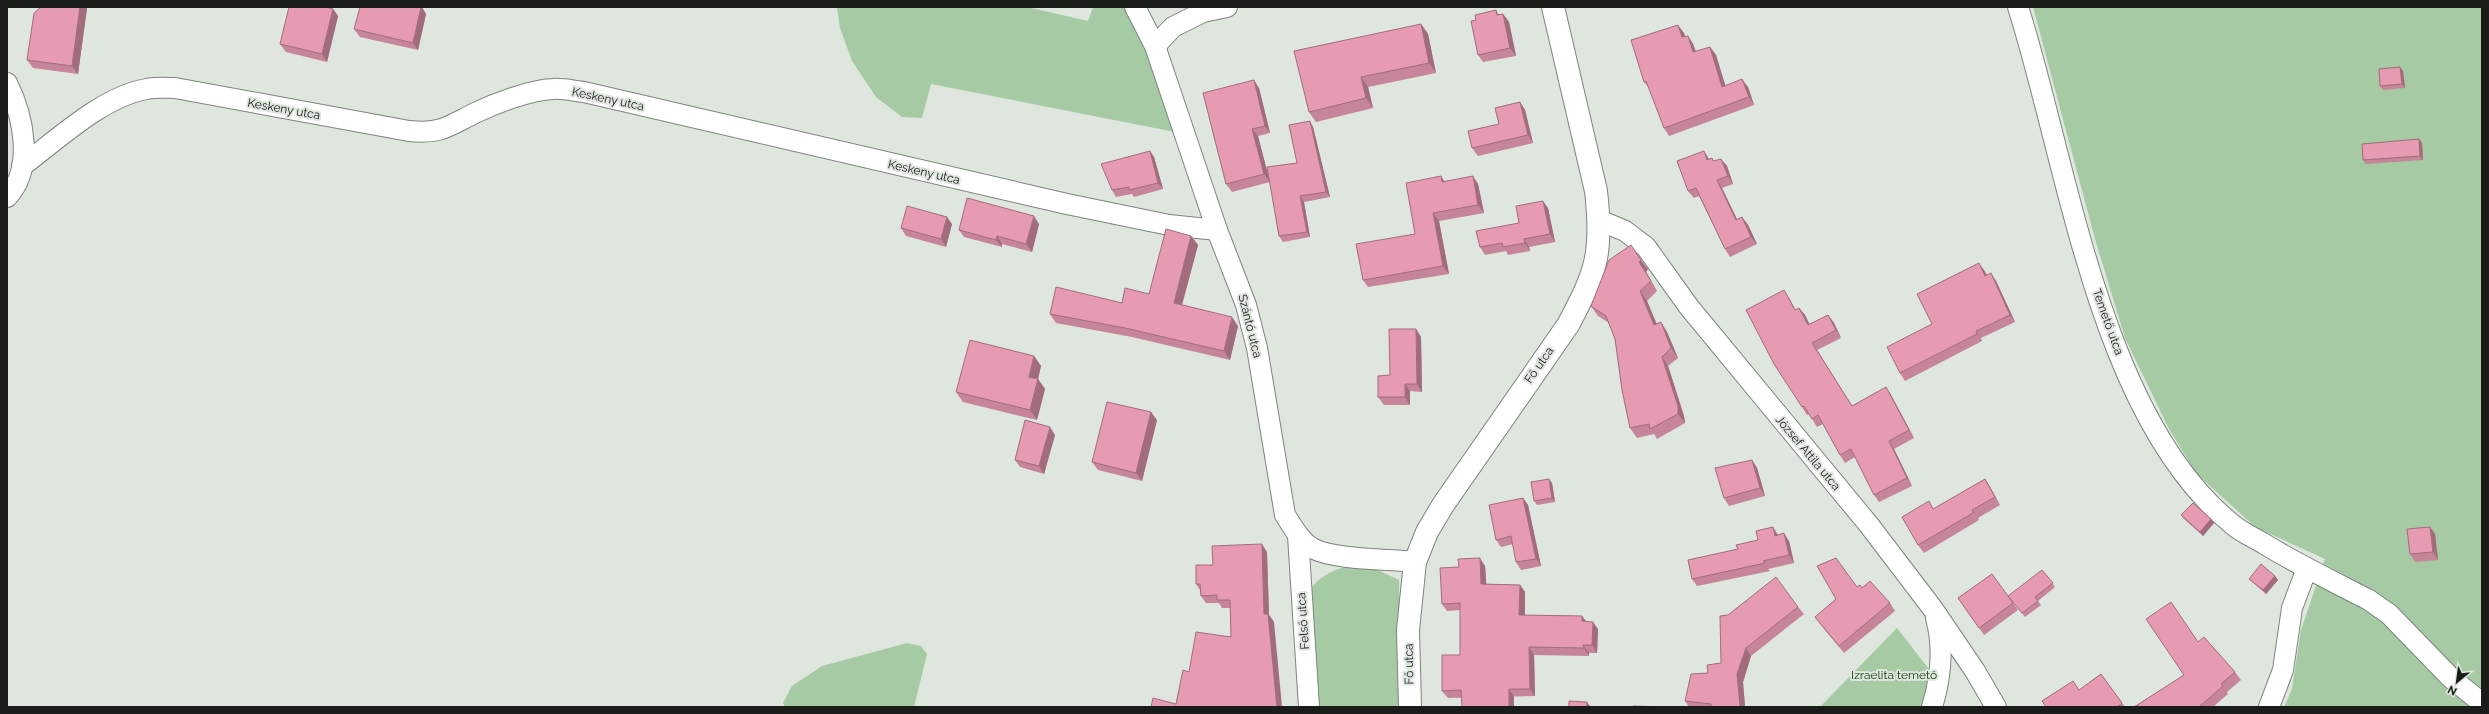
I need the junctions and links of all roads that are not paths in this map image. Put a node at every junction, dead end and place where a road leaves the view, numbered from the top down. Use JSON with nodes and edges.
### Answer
{"nodes":[{"id":1,"x":1135,"y":7,"type":"edge"},
{"id":2,"x":1227,"y":7,"type":"edge"},
{"id":3,"x":1553,"y":7,"type":"edge"},
{"id":4,"x":2018,"y":7,"type":"edge"},
{"id":5,"x":1155,"y":46,"type":"junction"},
{"id":6,"x":7,"y":83,"type":"edge"},
{"id":7,"x":22,"y":166,"type":"junction"},
{"id":8,"x":7,"y":197,"type":"edge"},
{"id":9,"x":1599,"y":220,"type":"junction"},
{"id":10,"x":1217,"y":230,"type":"junction"},
{"id":11,"x":1298,"y":536,"type":"junction"},
{"id":12,"x":1415,"y":562,"type":"junction"},
{"id":13,"x":2307,"y":568,"type":"junction"},
{"id":14,"x":1933,"y":609,"type":"junction"},
{"id":15,"x":2482,"y":703,"type":"edge"},
{"id":16,"x":1309,"y":707,"type":"edge"},
{"id":17,"x":1410,"y":707,"type":"edge"},
{"id":18,"x":1932,"y":707,"type":"edge"},
{"id":19,"x":1996,"y":707,"type":"edge"},
{"id":20,"x":2269,"y":707,"type":"edge"}],
"edges":[{"from":1,"to":5,"type":"street","name":"Szántó utca"},
{"from":2,"to":5,"type":"street"},
{"from":3,"to":9,"type":"street","name":"Fő utca"},
{"from":4,"to":13,"type":"street","name":"Temető utca"},
{"from":5,"to":10,"type":"street","name":"Szántó utca"},
{"from":6,"to":7,"type":"street"},
{"from":7,"to":8,"type":"street"},
{"from":7,"to":10,"type":"street","name":"Keskeny utca"},
{"from":9,"to":12,"type":"street","name":"Fő utca"},
{"from":9,"to":14,"type":"street","name":"József Attila utca"},
{"from":10,"to":11,"type":"street","name":"Szántó utca"},
{"from":11,"to":12,"type":"street","name":"Szántó utca"},
{"from":11,"to":16,"type":"street","name":"Felső utca"},
{"from":12,"to":17,"type":"street","name":"Fő utca"},
{"from":13,"to":15,"type":"street","name":"Temető utca"},
{"from":13,"to":20,"type":"street"},
{"from":14,"to":18,"type":"street"},
{"from":14,"to":19,"type":"street","name":"József Attila utca"}]}
